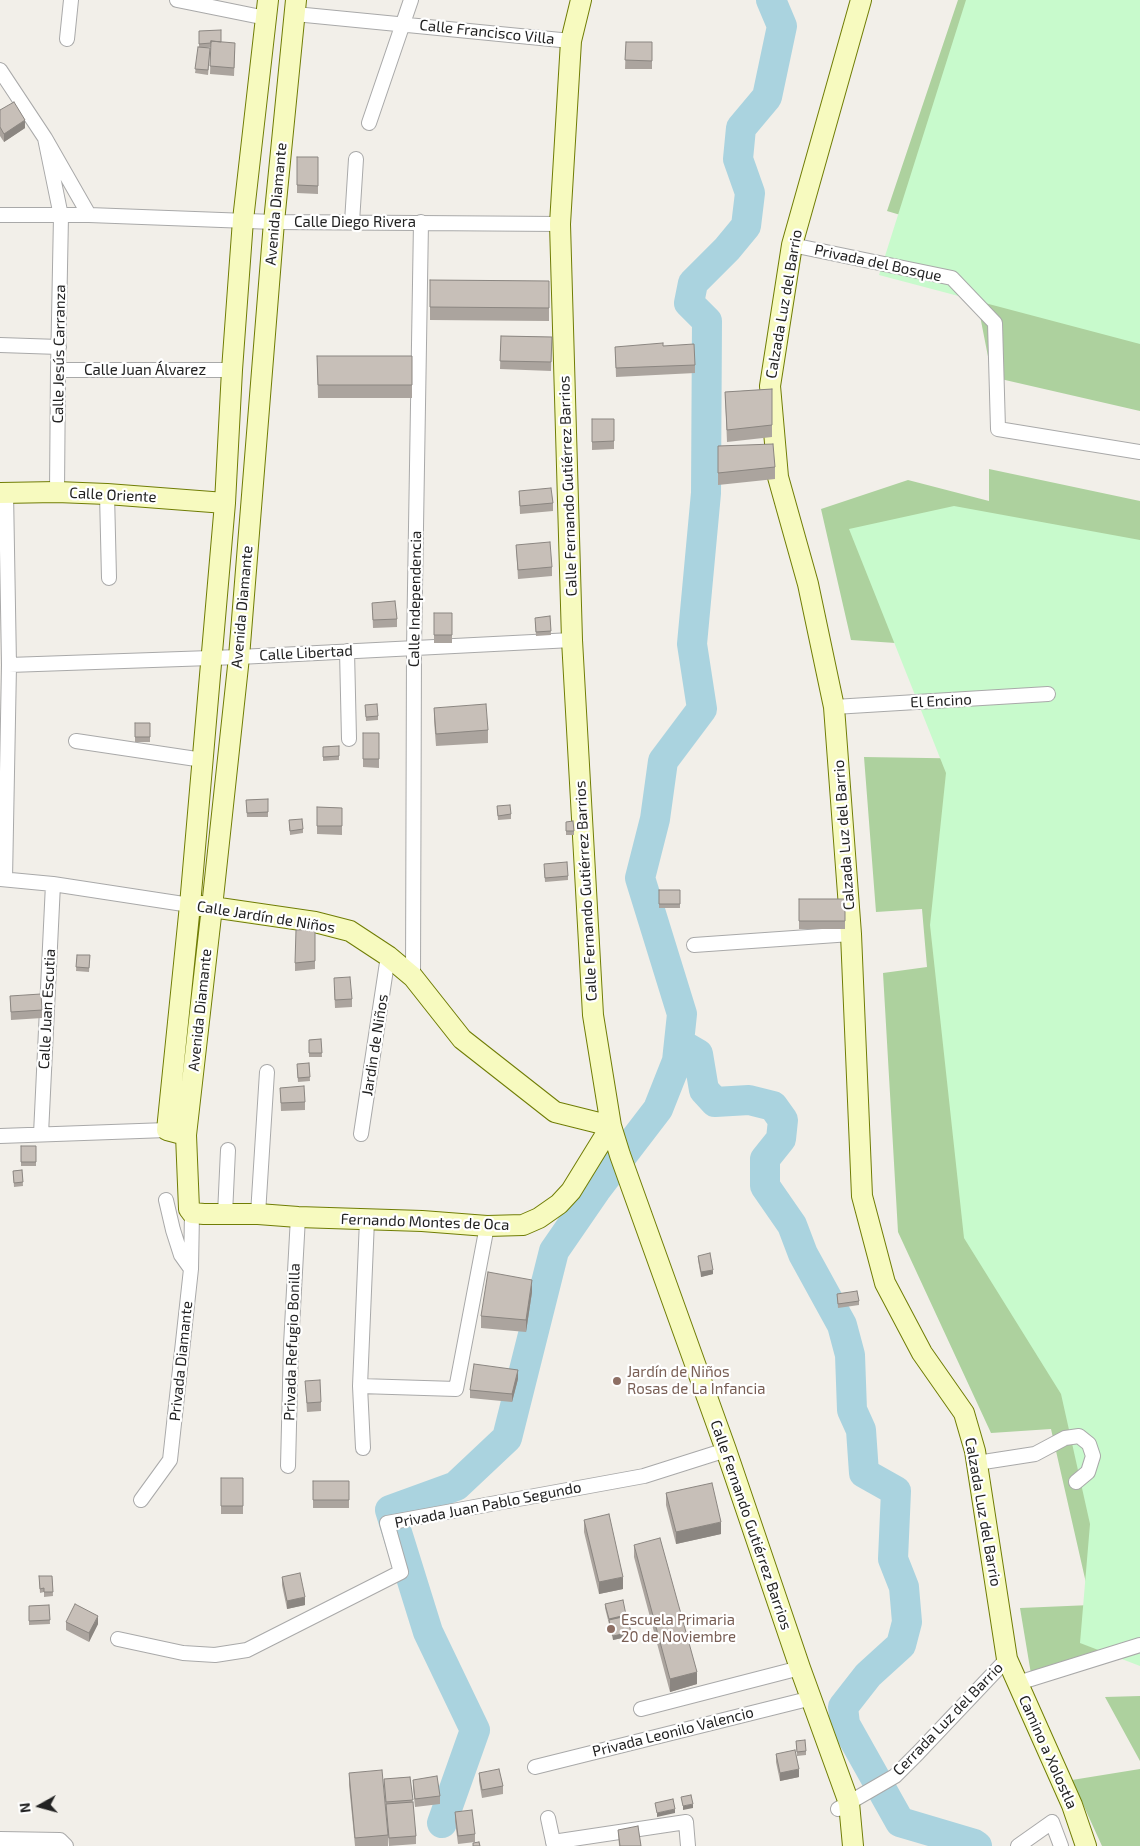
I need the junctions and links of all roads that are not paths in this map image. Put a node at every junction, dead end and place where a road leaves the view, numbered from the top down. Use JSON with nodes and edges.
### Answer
{"nodes":[{"id":1,"x":71,"y":0,"type":"edge"},
{"id":2,"x":177,"y":0,"type":"edge"},
{"id":3,"x":411,"y":0,"type":"edge"},
{"id":4,"x":581,"y":0,"type":"edge"},
{"id":5,"x":861,"y":0,"type":"edge"},
{"id":6,"x":295,"y":7,"type":"edge"},
{"id":7,"x":267,"y":9,"type":"edge"},
{"id":8,"x":403,"y":24,"type":"junction"},
{"id":9,"x":67,"y":39,"type":"dead end"},
{"id":10,"x":571,"y":41,"type":"junction"},
{"id":11,"x":0,"y":70,"type":"edge"},
{"id":12,"x":369,"y":123,"type":"dead end"},
{"id":13,"x":45,"y":138,"type":"junction"},
{"id":14,"x":356,"y":159,"type":"dead end"},
{"id":15,"x":0,"y":215,"type":"edge"},
{"id":16,"x":62,"y":216,"type":"junction"},
{"id":17,"x":89,"y":216,"type":"junction"},
{"id":18,"x":244,"y":220,"type":"junction"},
{"id":19,"x":274,"y":222,"type":"junction"},
{"id":20,"x":352,"y":222,"type":"junction"},
{"id":21,"x":421,"y":222,"type":"junction"},
{"id":22,"x":560,"y":224,"type":"junction"},
{"id":23,"x":792,"y":245,"type":"junction"},
{"id":24,"x":0,"y":345,"type":"edge"},
{"id":25,"x":59,"y":347,"type":"junction"},
{"id":26,"x":58,"y":370,"type":"junction"},
{"id":27,"x":232,"y":370,"type":"junction"},
{"id":28,"x":1140,"y":452,"type":"edge"},
{"id":29,"x":3,"y":492,"type":"edge"},
{"id":30,"x":57,"y":492,"type":"junction"},
{"id":31,"x":107,"y":494,"type":"junction"},
{"id":32,"x":225,"y":502,"type":"junction"},
{"id":33,"x":109,"y":578,"type":"dead end"},
{"id":34,"x":572,"y":640,"type":"junction"},
{"id":35,"x":414,"y":648,"type":"junction"},
{"id":36,"x":347,"y":651,"type":"junction"},
{"id":37,"x":212,"y":656,"type":"junction"},
{"id":38,"x":238,"y":657,"type":"junction"},
{"id":39,"x":9,"y":665,"type":"junction"},
{"id":40,"x":1048,"y":694,"type":"dead end"},
{"id":41,"x":834,"y":707,"type":"junction"},
{"id":42,"x":349,"y":739,"type":"dead end"},
{"id":43,"x":76,"y":741,"type":"dead end"},
{"id":44,"x":203,"y":760,"type":"junction"},
{"id":45,"x":3,"y":879,"type":"edge"},
{"id":46,"x":54,"y":884,"type":"junction"},
{"id":47,"x":190,"y":905,"type":"junction"},
{"id":48,"x":212,"y":907,"type":"junction"},
{"id":49,"x":851,"y":934,"type":"junction"},
{"id":50,"x":694,"y":945,"type":"dead end"},
{"id":51,"x":388,"y":956,"type":"junction"},
{"id":52,"x":413,"y":977,"type":"junction"},
{"id":53,"x":267,"y":1072,"type":"dead end"},
{"id":54,"x":611,"y":1126,"type":"junction"},
{"id":55,"x":166,"y":1130,"type":"junction"},
{"id":56,"x":41,"y":1134,"type":"junction"},
{"id":57,"x":361,"y":1134,"type":"dead end"},
{"id":58,"x":186,"y":1135,"type":"junction"},
{"id":59,"x":0,"y":1136,"type":"edge"},
{"id":60,"x":228,"y":1150,"type":"dead end"},
{"id":61,"x":166,"y":1200,"type":"dead end"},
{"id":62,"x":192,"y":1213,"type":"junction"},
{"id":63,"x":225,"y":1214,"type":"junction"},
{"id":64,"x":258,"y":1214,"type":"junction"},
{"id":65,"x":298,"y":1217,"type":"junction"},
{"id":66,"x":367,"y":1220,"type":"junction"},
{"id":67,"x":487,"y":1226,"type":"junction"},
{"id":68,"x":191,"y":1269,"type":"junction"},
{"id":69,"x":360,"y":1386,"type":"junction"},
{"id":70,"x":363,"y":1448,"type":"dead end"},
{"id":71,"x":726,"y":1450,"type":"junction"},
{"id":72,"x":977,"y":1463,"type":"junction"},
{"id":73,"x":288,"y":1466,"type":"dead end"},
{"id":74,"x":1076,"y":1482,"type":"dead end"},
{"id":75,"x":141,"y":1500,"type":"dead end"},
{"id":76,"x":118,"y":1638,"type":"dead end"},
{"id":77,"x":1140,"y":1644,"type":"edge"},
{"id":78,"x":1007,"y":1659,"type":"junction"},
{"id":79,"x":800,"y":1668,"type":"junction"},
{"id":80,"x":1018,"y":1683,"type":"junction"},
{"id":81,"x":812,"y":1698,"type":"junction"},
{"id":82,"x":641,"y":1709,"type":"dead end"},
{"id":83,"x":535,"y":1767,"type":"dead end"},
{"id":84,"x":843,"y":1806,"type":"junction"},
{"id":85,"x":548,"y":1818,"type":"dead end"},
{"id":86,"x":0,"y":1839,"type":"edge"},
{"id":87,"x":1085,"y":1842,"type":"edge"},
{"id":88,"x":554,"y":1844,"type":"edge"},
{"id":89,"x":66,"y":1846,"type":"edge"},
{"id":90,"x":688,"y":1846,"type":"edge"},
{"id":91,"x":840,"y":1846,"type":"edge"},
{"id":92,"x":853,"y":1846,"type":"edge"},
{"id":93,"x":1018,"y":1846,"type":"edge"},
{"id":94,"x":1062,"y":1846,"type":"edge"}],
"edges":[{"from":1,"to":9,"type":"street"},
{"from":2,"to":7,"type":"street"},
{"from":3,"to":8,"type":"street","name":"Calle Francisco Villa"},
{"from":4,"to":10,"type":"main road","name":"Calle Fernando Gutiérrez Barrios"},
{"from":5,"to":23,"type":"main road","name":"Calzada Luz del Barrio"},
{"from":6,"to":8,"type":"street","name":"Calle Francisco Villa"},
{"from":6,"to":19,"type":"main road","name":"Avenida Diamante"},
{"from":7,"to":18,"type":"main road","name":"Avenida Diamante"},
{"from":8,"to":10,"type":"street","name":"Calle Francisco Villa"},
{"from":8,"to":12,"type":"street"},
{"from":10,"to":22,"type":"main road","name":"Calle Fernando Gutiérrez Barrios"},
{"from":11,"to":13,"type":"street"},
{"from":13,"to":16,"type":"street","name":"Calle Jesús Carranza"},
{"from":13,"to":17,"type":"street"},
{"from":14,"to":20,"type":"street"},
{"from":15,"to":16,"type":"street","name":"Calle Diego Rivera"},
{"from":16,"to":17,"type":"street","name":"Calle Diego Rivera"},
{"from":16,"to":25,"type":"street","name":"Calle Jesús Carranza"},
{"from":17,"to":18,"type":"street","name":"Calle Diego Rivera"},
{"from":18,"to":19,"type":"street","name":"Calle Diego Rivera"},
{"from":18,"to":27,"type":"main road","name":"Avenida Diamante"},
{"from":19,"to":20,"type":"street","name":"Calle Diego Rivera"},
{"from":19,"to":38,"type":"main road","name":"Avenida Diamante"},
{"from":20,"to":21,"type":"street","name":"Calle Diego Rivera"},
{"from":21,"to":22,"type":"street","name":"Calle Diego Rivera"},
{"from":21,"to":35,"type":"street","name":"Calle Independencia"},
{"from":22,"to":34,"type":"main road","name":"Calle Fernando Gutiérrez Barrios"},
{"from":23,"to":28,"type":"street","name":"Privada del Bosque"},
{"from":23,"to":41,"type":"main road","name":"Calzada Luz del Barrio"},
{"from":24,"to":25,"type":"street"},
{"from":25,"to":26,"type":"street","name":"Calle Jesús Carranza"},
{"from":26,"to":27,"type":"street","name":"Calle Juan Álvarez"},
{"from":26,"to":30,"type":"street","name":"Calle Jesús Carranza"},
{"from":27,"to":32,"type":"main road","name":"Avenida Diamante"},
{"from":29,"to":30,"type":"main road","name":"Calle Oriente"},
{"from":29,"to":39,"type":"street"},
{"from":30,"to":31,"type":"main road","name":"Calle Oriente"},
{"from":31,"to":32,"type":"main road","name":"Calle Oriente"},
{"from":31,"to":33,"type":"street"},
{"from":32,"to":37,"type":"main road","name":"Avenida Diamante"},
{"from":34,"to":35,"type":"street","name":"Calle Libertad"},
{"from":34,"to":54,"type":"main road","name":"Calle Fernando Gutiérrez Barrios"},
{"from":35,"to":36,"type":"street","name":"Calle Libertad"},
{"from":35,"to":52,"type":"street","name":"Calle Independencia"},
{"from":36,"to":38,"type":"street","name":"Calle Libertad"},
{"from":36,"to":42,"type":"street"},
{"from":37,"to":38,"type":"street","name":"Calle Libertad"},
{"from":37,"to":39,"type":"street","name":"Calle Libertad"},
{"from":37,"to":44,"type":"main road","name":"Avenida Diamante"},
{"from":38,"to":48,"type":"main road","name":"Avenida Diamante"},
{"from":39,"to":45,"type":"street"},
{"from":40,"to":41,"type":"street","name":"El Encino"},
{"from":41,"to":49,"type":"main road","name":"Calzada Luz del Barrio"},
{"from":43,"to":44,"type":"street"},
{"from":44,"to":47,"type":"main road","name":"Avenida Diamante"},
{"from":45,"to":46,"type":"street","name":"Calle Jardín de Niños"},
{"from":46,"to":47,"type":"street","name":"Calle Jardín de Niños"},
{"from":46,"to":56,"type":"street","name":"Calle Juan Escutia"},
{"from":47,"to":48,"type":"main road","name":"Calle Jardín de Niños"},
{"from":47,"to":55,"type":"main road","name":"Avenida Diamante"},
{"from":48,"to":51,"type":"main road","name":"Calle Jardín de Niños"},
{"from":48,"to":58,"type":"main road","name":"Avenida Diamante"},
{"from":49,"to":50,"type":"street"},
{"from":49,"to":72,"type":"main road","name":"Calzada Luz del Barrio"},
{"from":51,"to":52,"type":"main road","name":"Calle Jardín de Niños"},
{"from":51,"to":57,"type":"street","name":"Jardin de Niños"},
{"from":52,"to":54,"type":"main road","name":"Calle Jardín de Niños"},
{"from":53,"to":64,"type":"street"},
{"from":54,"to":67,"type":"main road","name":"Fernando Montes de Oca"},
{"from":54,"to":71,"type":"main road","name":"Calle Fernando Gutiérrez Barrios"},
{"from":55,"to":56,"type":"street"},
{"from":55,"to":58,"type":"main road"},
{"from":56,"to":59,"type":"street"},
{"from":58,"to":62,"type":"main road","name":"Avenida Diamante"},
{"from":60,"to":63,"type":"street"},
{"from":61,"to":68,"type":"street"},
{"from":62,"to":63,"type":"main road","name":"Fernando Montes de Oca"},
{"from":62,"to":68,"type":"street","name":"Privada Diamante"},
{"from":63,"to":64,"type":"main road","name":"Fernando Montes de Oca"},
{"from":64,"to":65,"type":"main road","name":"Fernando Montes de Oca"},
{"from":65,"to":66,"type":"main road","name":"Fernando Montes de Oca"},
{"from":65,"to":73,"type":"street","name":"Privada Refugio Bonilla"},
{"from":66,"to":67,"type":"main road","name":"Fernando Montes de Oca"},
{"from":66,"to":69,"type":"street"},
{"from":67,"to":69,"type":"street"},
{"from":68,"to":75,"type":"street","name":"Privada Diamante"},
{"from":69,"to":70,"type":"street"},
{"from":71,"to":76,"type":"street","name":"Privada Juan Pablo Segundo"},
{"from":71,"to":79,"type":"main road","name":"Calle Fernando Gutiérrez Barrios"},
{"from":72,"to":74,"type":"street"},
{"from":72,"to":78,"type":"main road","name":"Calzada Luz del Barrio"},
{"from":77,"to":80,"type":"street"},
{"from":78,"to":80,"type":"main road","name":"Camino a Xolostla"},
{"from":78,"to":84,"type":"street","name":"Cerrada Luz del Barrio"},
{"from":79,"to":81,"type":"main road","name":"Calle Fernando Gutiérrez Barrios"},
{"from":79,"to":82,"type":"street"},
{"from":80,"to":87,"type":"main road","name":"Camino a Xolostla"},
{"from":81,"to":83,"type":"street","name":"Privada Leonilo Valencio"},
{"from":81,"to":84,"type":"main road","name":"Calle Fernando Gutiérrez Barrios"},
{"from":84,"to":91,"type":"main road","name":"Calle Fernando Gutiérrez Barrios"},
{"from":84,"to":92,"type":"main road","name":"Calle Fernando Gutiérrez Barrios"},
{"from":85,"to":88,"type":"street"},
{"from":86,"to":89,"type":"street"},
{"from":87,"to":94,"type":"street"},
{"from":88,"to":90,"type":"street"},
{"from":93,"to":94,"type":"street"}]}
